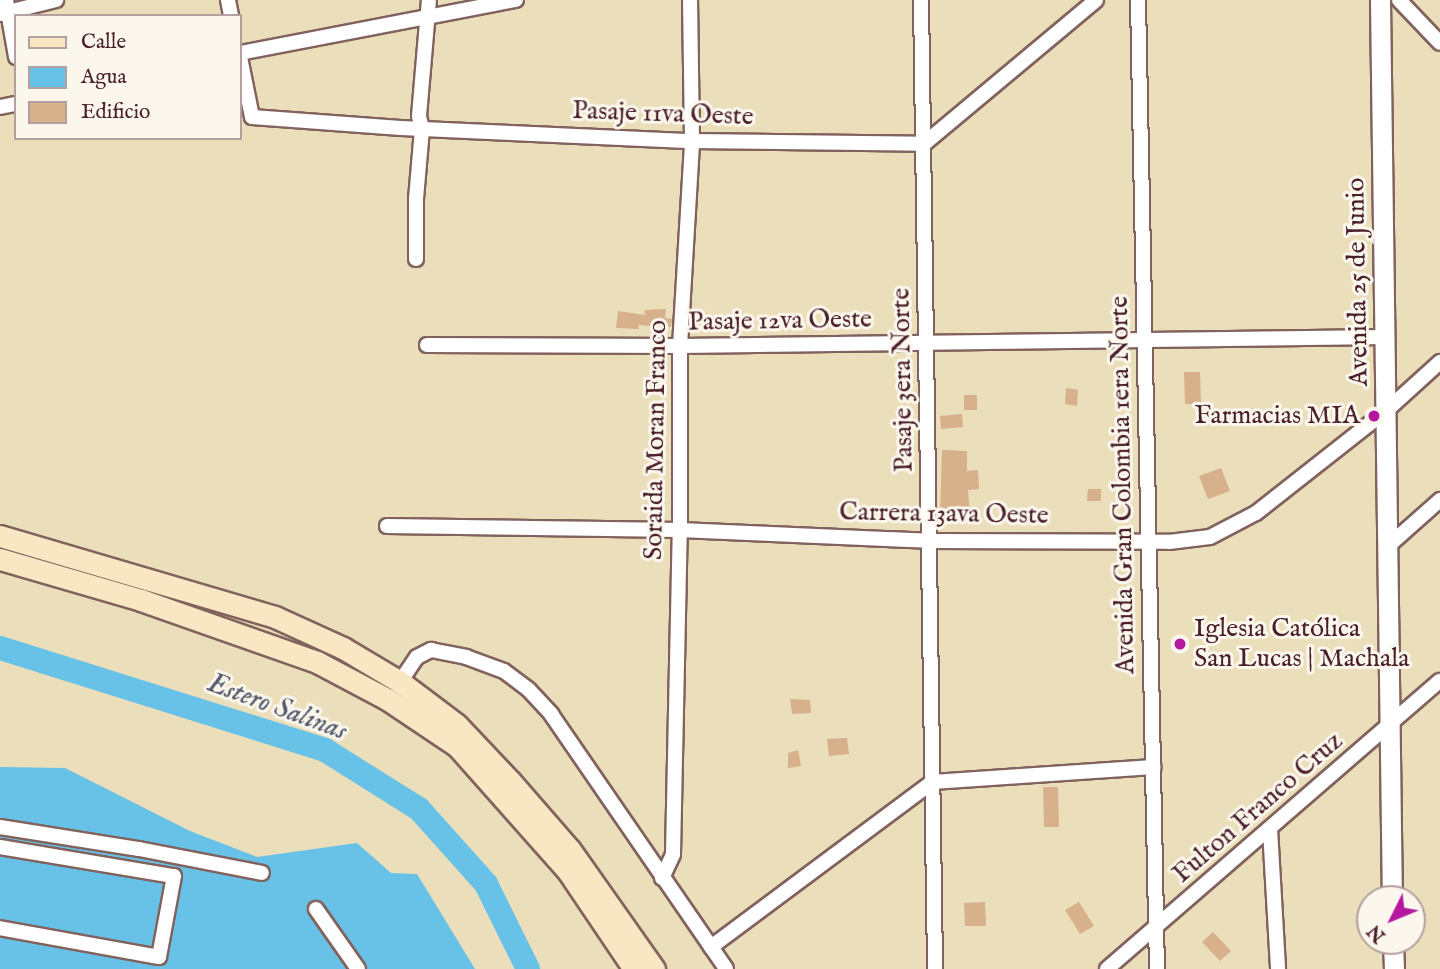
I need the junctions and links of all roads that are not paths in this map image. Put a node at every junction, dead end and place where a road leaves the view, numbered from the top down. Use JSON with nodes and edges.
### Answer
{"nodes":[{"id":1,"x":57,"y":0,"type":"edge"},
{"id":2,"x":429,"y":0,"type":"edge"},
{"id":3,"x":516,"y":0,"type":"edge"},
{"id":4,"x":690,"y":0,"type":"edge"},
{"id":5,"x":921,"y":0,"type":"edge"},
{"id":6,"x":1096,"y":0,"type":"edge"},
{"id":7,"x":1138,"y":0,"type":"edge"},
{"id":8,"x":1380,"y":0,"type":"edge"},
{"id":9,"x":1399,"y":0,"type":"edge"},
{"id":10,"x":5,"y":9,"type":"edge"},
{"id":11,"x":428,"y":19,"type":"junction"},
{"id":12,"x":1440,"y":43,"type":"edge"},
{"id":13,"x":14,"y":48,"type":"edge"},
{"id":14,"x":242,"y":55,"type":"edge"},
{"id":15,"x":242,"y":65,"type":"edge"},
{"id":16,"x":422,"y":129,"type":"junction"},
{"id":17,"x":692,"y":141,"type":"junction"},
{"id":18,"x":924,"y":144,"type":"junction"},
{"id":19,"x":416,"y":259,"type":"dead end"},
{"id":20,"x":1386,"y":337,"type":"junction"},
{"id":21,"x":1144,"y":341,"type":"junction"},
{"id":22,"x":927,"y":344,"type":"junction"},
{"id":23,"x":427,"y":345,"type":"dead end"},
{"id":24,"x":680,"y":346,"type":"junction"},
{"id":25,"x":1440,"y":362,"type":"edge"},
{"id":26,"x":1387,"y":410,"type":"junction"},
{"id":27,"x":1440,"y":500,"type":"edge"},
{"id":28,"x":387,"y":526,"type":"dead end"},
{"id":29,"x":680,"y":530,"type":"junction"},
{"id":30,"x":0,"y":536,"type":"edge"},
{"id":31,"x":929,"y":541,"type":"junction"},
{"id":32,"x":1148,"y":542,"type":"junction"},
{"id":33,"x":1387,"y":547,"type":"junction"},
{"id":34,"x":0,"y":559,"type":"edge"},
{"id":35,"x":324,"y":640,"type":"junction"},
{"id":36,"x":317,"y":662,"type":"junction"},
{"id":37,"x":400,"y":681,"type":"junction"},
{"id":38,"x":1440,"y":681,"type":"edge"},
{"id":39,"x":1387,"y":729,"type":"junction"},
{"id":40,"x":1153,"y":767,"type":"junction"},
{"id":41,"x":932,"y":782,"type":"junction"},
{"id":42,"x":0,"y":827,"type":"edge"},
{"id":43,"x":1270,"y":830,"type":"junction"},
{"id":44,"x":0,"y":846,"type":"edge"},
{"id":45,"x":262,"y":873,"type":"dead end"},
{"id":46,"x":662,"y":878,"type":"junction"},
{"id":47,"x":1392,"y":885,"type":"edge"},
{"id":48,"x":316,"y":909,"type":"dead end"},
{"id":49,"x":607,"y":916,"type":"junction"},
{"id":50,"x":1156,"y":928,"type":"junction"},
{"id":51,"x":0,"y":929,"type":"edge"},
{"id":52,"x":712,"y":947,"type":"junction"},
{"id":53,"x":358,"y":969,"type":"edge"},
{"id":54,"x":634,"y":969,"type":"edge"},
{"id":55,"x":654,"y":969,"type":"edge"},
{"id":56,"x":726,"y":969,"type":"edge"},
{"id":57,"x":935,"y":969,"type":"edge"},
{"id":58,"x":1107,"y":969,"type":"edge"},
{"id":59,"x":1157,"y":969,"type":"edge"},
{"id":60,"x":1278,"y":969,"type":"edge"}],
"edges":[{"from":1,"to":10,"type":"street"},
{"from":2,"to":11,"type":"street"},
{"from":3,"to":11,"type":"street"},
{"from":4,"to":17,"type":"street","name":"Soraida Moran Franco"},
{"from":5,"to":18,"type":"street","name":"Pasaje 3era Norte"},
{"from":6,"to":18,"type":"street"},
{"from":7,"to":21,"type":"street","name":"Avenida Gran Colombia 1era Norte"},
{"from":8,"to":20,"type":"street","name":"Avenida 25 de Junio"},
{"from":9,"to":12,"type":"street"},
{"from":10,"to":13,"type":"street"},
{"from":11,"to":14,"type":"street"},
{"from":11,"to":16,"type":"street"},
{"from":15,"to":16,"type":"street","name":"Pasaje 11va Oeste"},
{"from":16,"to":17,"type":"street","name":"Pasaje 11va Oeste"},
{"from":16,"to":19,"type":"street"},
{"from":17,"to":18,"type":"street","name":"Pasaje 11va Oeste"},
{"from":17,"to":24,"type":"street","name":"Soraida Moran Franco"},
{"from":18,"to":22,"type":"street","name":"Pasaje 3era Norte"},
{"from":20,"to":21,"type":"street","name":"Pasaje 12va Oeste"},
{"from":20,"to":26,"type":"street","name":"Avenida 25 de Junio"},
{"from":21,"to":22,"type":"street","name":"Pasaje 12va Oeste"},
{"from":21,"to":32,"type":"street","name":"Avenida Gran Colombia 1era Norte"},
{"from":22,"to":24,"type":"street","name":"Pasaje 12va Oeste"},
{"from":22,"to":31,"type":"street","name":"Pasaje 3era Norte"},
{"from":23,"to":24,"type":"street","name":"Pasaje 12va Oeste"},
{"from":24,"to":29,"type":"street","name":"Soraida Moran Franco"},
{"from":25,"to":26,"type":"street","name":"Carrera 13ava Oeste"},
{"from":26,"to":32,"type":"street","name":"Carrera 13ava Oeste"},
{"from":26,"to":33,"type":"street","name":"Avenida 25 de Junio"},
{"from":27,"to":33,"type":"street"},
{"from":28,"to":29,"type":"street","name":"Carrera 13ava Oeste"},
{"from":29,"to":31,"type":"street","name":"Carrera 13ava Oeste"},
{"from":29,"to":46,"type":"street","name":"Soraida Moran Franco"},
{"from":30,"to":35,"type":"main road"},
{"from":31,"to":32,"type":"street","name":"Carrera 13ava Oeste"},
{"from":31,"to":41,"type":"street","name":"Pasaje 3era Norte"},
{"from":32,"to":40,"type":"street","name":"Avenida Gran Colombia 1era Norte"},
{"from":33,"to":39,"type":"street","name":"Avenida 25 de Junio"},
{"from":34,"to":36,"type":"main road"},
{"from":35,"to":36,"type":"main road"},
{"from":35,"to":37,"type":"main road"},
{"from":36,"to":49,"type":"main road"},
{"from":37,"to":46,"type":"street"},
{"from":37,"to":49,"type":"main road"},
{"from":38,"to":39,"type":"street","name":"Fulton Franco Cruz"},
{"from":39,"to":43,"type":"street","name":"Fulton Franco Cruz"},
{"from":39,"to":47,"type":"street","name":"Avenida 25 de Junio"},
{"from":40,"to":41,"type":"street"},
{"from":40,"to":50,"type":"street","name":"Avenida Gran Colombia 1era Norte"},
{"from":41,"to":52,"type":"street"},
{"from":41,"to":57,"type":"street","name":"Pasaje 3era Norte"},
{"from":42,"to":45,"type":"street"},
{"from":43,"to":50,"type":"street","name":"Fulton Franco Cruz"},
{"from":43,"to":60,"type":"street"},
{"from":44,"to":51,"type":"street"},
{"from":46,"to":52,"type":"street"},
{"from":48,"to":53,"type":"street"},
{"from":49,"to":54,"type":"main road"},
{"from":49,"to":55,"type":"main road"},
{"from":50,"to":58,"type":"street","name":"Fulton Franco Cruz"},
{"from":50,"to":59,"type":"street","name":"Avenida Gran Colombia 1era Norte"},
{"from":52,"to":56,"type":"street"}]}
